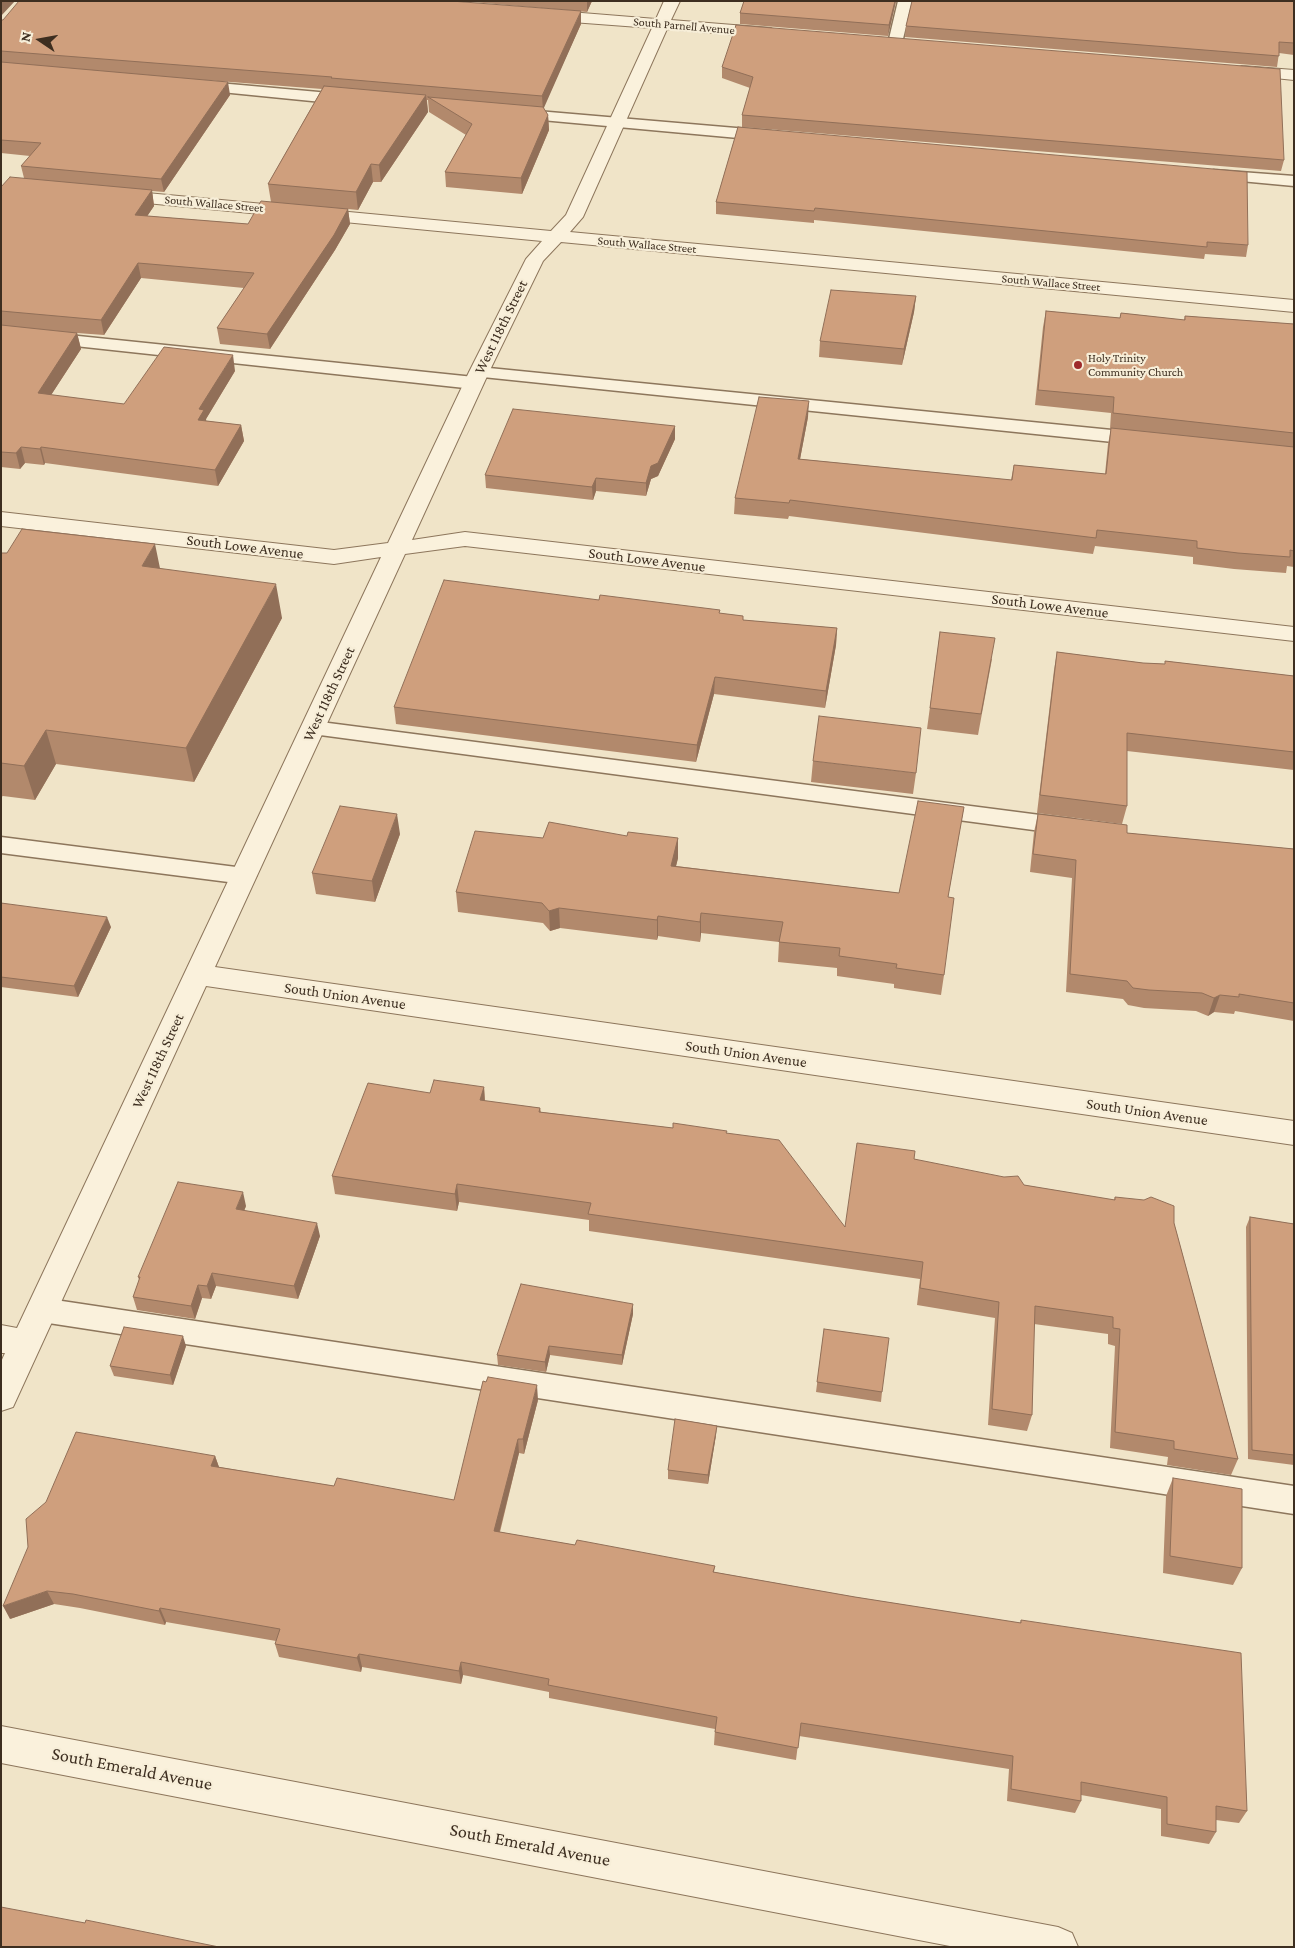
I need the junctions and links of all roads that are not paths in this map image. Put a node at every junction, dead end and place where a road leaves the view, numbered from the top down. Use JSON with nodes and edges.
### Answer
{"nodes":[{"id":1,"x":672,"y":1,"type":"edge"},
{"id":2,"x":905,"y":1,"type":"edge"},
{"id":3,"x":532,"y":14,"type":"edge"},
{"id":4,"x":662,"y":24,"type":"junction"},
{"id":5,"x":786,"y":34,"type":"edge"},
{"id":6,"x":876,"y":42,"type":"edge"},
{"id":7,"x":896,"y":43,"type":"junction"},
{"id":8,"x":915,"y":45,"type":"edge"},
{"id":9,"x":1224,"y":70,"type":"edge"},
{"id":10,"x":1294,"y":75,"type":"edge"},
{"id":11,"x":179,"y":85,"type":"edge"},
{"id":12,"x":366,"y":101,"type":"edge"},
{"id":13,"x":494,"y":112,"type":"edge"},
{"id":14,"x":617,"y":123,"type":"junction"},
{"id":15,"x":783,"y":137,"type":"edge"},
{"id":16,"x":1196,"y":173,"type":"edge"},
{"id":17,"x":1294,"y":181,"type":"edge"},
{"id":18,"x":100,"y":194,"type":"edge"},
{"id":19,"x":555,"y":237,"type":"junction"},
{"id":20,"x":1294,"y":306,"type":"edge"},
{"id":21,"x":1,"y":333,"type":"edge"},
{"id":22,"x":477,"y":378,"type":"junction"},
{"id":23,"x":1155,"y":441,"type":"edge"},
{"id":24,"x":1,"y":518,"type":"edge"},
{"id":25,"x":397,"y":548,"type":"junction"},
{"id":26,"x":1294,"y":634,"type":"edge"},
{"id":27,"x":313,"y":728,"type":"junction"},
{"id":28,"x":1097,"y":830,"type":"edge"},
{"id":29,"x":1,"y":846,"type":"edge"},
{"id":30,"x":244,"y":876,"type":"junction"},
{"id":31,"x":198,"y":975,"type":"junction"},
{"id":32,"x":1294,"y":1133,"type":"edge"},
{"id":33,"x":42,"y":1310,"type":"junction"},
{"id":34,"x":14,"y":1341,"type":"edge"},
{"id":35,"x":1,"y":1396,"type":"edge"},
{"id":36,"x":1294,"y":1500,"type":"edge"},
{"id":37,"x":1,"y":1744,"type":"edge"},
{"id":38,"x":943,"y":1936,"type":"edge"},
{"id":39,"x":1058,"y":1947,"type":"edge"}],
"edges":[{"from":1,"to":4,"type":"street","name":"West 118th Street"},
{"from":2,"to":7,"type":"lane"},
{"from":3,"to":4,"type":"street","name":"South Parnell Avenue"},
{"from":4,"to":5,"type":"street","name":"South Parnell Avenue"},
{"from":4,"to":14,"type":"street","name":"West 118th Street"},
{"from":6,"to":7,"type":"street"},
{"from":7,"to":8,"type":"street"},
{"from":9,"to":10,"type":"street"},
{"from":11,"to":12,"type":"lane"},
{"from":13,"to":14,"type":"lane"},
{"from":14,"to":15,"type":"lane"},
{"from":14,"to":19,"type":"street","name":"West 118th Street"},
{"from":16,"to":17,"type":"lane"},
{"from":18,"to":19,"type":"street","name":"South Wallace Street"},
{"from":19,"to":20,"type":"street","name":"South Wallace Street"},
{"from":19,"to":22,"type":"street","name":"West 118th Street"},
{"from":21,"to":22,"type":"lane"},
{"from":22,"to":23,"type":"lane"},
{"from":22,"to":25,"type":"street","name":"West 118th Street"},
{"from":24,"to":25,"type":"street","name":"South Lowe Avenue"},
{"from":25,"to":26,"type":"street","name":"South Lowe Avenue"},
{"from":25,"to":27,"type":"street","name":"West 118th Street"},
{"from":27,"to":28,"type":"lane"},
{"from":27,"to":30,"type":"street","name":"West 118th Street"},
{"from":29,"to":30,"type":"lane"},
{"from":30,"to":31,"type":"street","name":"West 118th Street"},
{"from":31,"to":32,"type":"street","name":"South Union Avenue"},
{"from":31,"to":33,"type":"street","name":"West 118th Street"},
{"from":33,"to":34,"type":"street","name":"West 118th Street"},
{"from":33,"to":36,"type":"lane"},
{"from":34,"to":35,"type":"street","name":"West 118th Street"},
{"from":37,"to":38,"type":"street","name":"South Emerald Avenue"},
{"from":38,"to":39,"type":"street","name":"South Emerald Avenue"}]}
